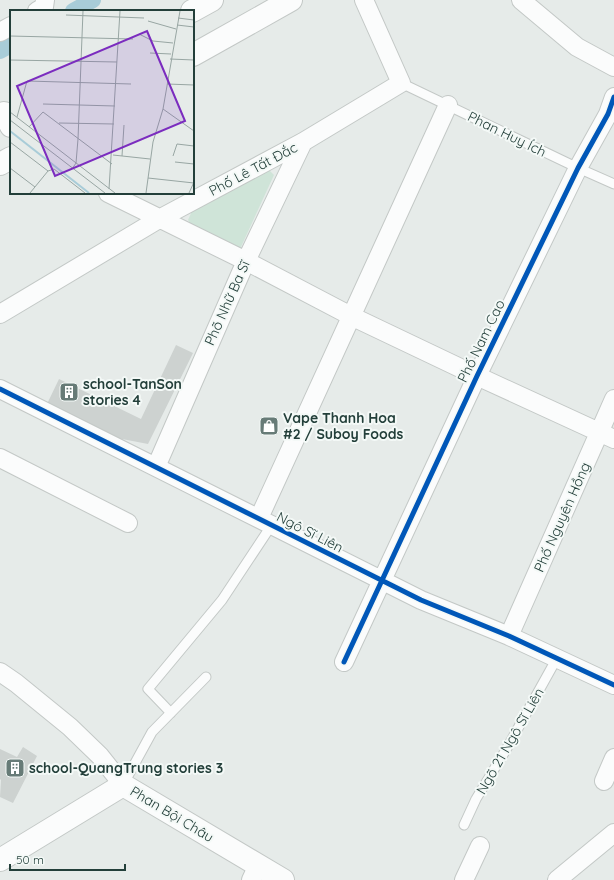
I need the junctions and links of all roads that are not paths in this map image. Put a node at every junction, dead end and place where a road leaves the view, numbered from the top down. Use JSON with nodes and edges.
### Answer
{"nodes":[{"id":1,"x":45,"y":0,"type":"edge"},
{"id":2,"x":212,"y":0,"type":"edge"},
{"id":3,"x":291,"y":0,"type":"edge"},
{"id":4,"x":364,"y":0,"type":"edge"},
{"id":5,"x":521,"y":0,"type":"edge"},
{"id":6,"x":39,"y":10,"type":"edge"},
{"id":7,"x":194,"y":10,"type":"edge"},
{"id":8,"x":10,"y":27,"type":"edge"},
{"id":9,"x":0,"y":32,"type":"edge"},
{"id":10,"x":194,"y":54,"type":"edge"},
{"id":11,"x":614,"y":67,"type":"edge"},
{"id":12,"x":402,"y":83,"type":"junction"},
{"id":13,"x":614,"y":97,"type":"edge"},
{"id":14,"x":448,"y":105,"type":"junction"},
{"id":15,"x":303,"y":142,"type":"junction"},
{"id":16,"x":10,"y":159,"type":"edge"},
{"id":17,"x":0,"y":164,"type":"edge"},
{"id":18,"x":578,"y":168,"type":"junction"},
{"id":19,"x":614,"y":184,"type":"edge"},
{"id":20,"x":110,"y":194,"type":"edge"},
{"id":21,"x":159,"y":220,"type":"junction"},
{"id":22,"x":246,"y":261,"type":"junction"},
{"id":23,"x":0,"y":314,"type":"edge"},
{"id":24,"x":351,"y":316,"type":"junction"},
{"id":25,"x":477,"y":376,"type":"junction"},
{"id":26,"x":0,"y":389,"type":"edge"},
{"id":27,"x":614,"y":399,"type":"edge"},
{"id":28,"x":607,"y":436,"type":"edge"},
{"id":29,"x":0,"y":458,"type":"edge"},
{"id":30,"x":156,"y":467,"type":"junction"},
{"id":31,"x":265,"y":522,"type":"junction"},
{"id":32,"x":128,"y":523,"type":"dead end"},
{"id":33,"x":381,"y":581,"type":"junction"},
{"id":34,"x":509,"y":636,"type":"junction"},
{"id":35,"x":557,"y":658,"type":"junction"},
{"id":36,"x":344,"y":662,"type":"dead end"},
{"id":37,"x":0,"y":672,"type":"edge"},
{"id":38,"x":206,"y":677,"type":"dead end"},
{"id":39,"x":614,"y":685,"type":"edge"},
{"id":40,"x":171,"y":713,"type":"junction"},
{"id":41,"x":614,"y":758,"type":"edge"},
{"id":42,"x":604,"y":781,"type":"dead end"},
{"id":43,"x":123,"y":785,"type":"junction"},
{"id":44,"x":464,"y":825,"type":"dead end"},
{"id":45,"x":614,"y":833,"type":"edge"},
{"id":46,"x":480,"y":846,"type":"dead end"},
{"id":47,"x":0,"y":860,"type":"edge"},
{"id":48,"x":254,"y":873,"type":"edge"},
{"id":49,"x":283,"y":880,"type":"edge"},
{"id":50,"x":464,"y":880,"type":"edge"},
{"id":51,"x":557,"y":880,"type":"edge"}],
"edges":[{"from":1,"to":6,"type":"street"},
{"from":2,"to":7,"type":"street"},
{"from":3,"to":10,"type":"street"},
{"from":4,"to":12,"type":"street"},
{"from":5,"to":11,"type":"street"},
{"from":8,"to":9,"type":"street"},
{"from":12,"to":14,"type":"lane","name":"Phan Huy Ích"},
{"from":12,"to":15,"type":"street","name":"Phố Lê Tất Đắc"},
{"from":13,"to":18,"type":"street","name":"Phố Nam Cao"},
{"from":14,"to":18,"type":"lane","name":"Phan Huy Ích"},
{"from":14,"to":24,"type":"street"},
{"from":15,"to":21,"type":"street","name":"Phố Lê Tất Đắc"},
{"from":15,"to":22,"type":"street","name":"Phõ Nhữ Ba Sĩ"},
{"from":16,"to":17,"type":"street"},
{"from":18,"to":19,"type":"lane","name":"Phan Huy Ích"},
{"from":18,"to":25,"type":"street","name":"Phố Nam Cao"},
{"from":20,"to":21,"type":"street"},
{"from":21,"to":22,"type":"street"},
{"from":21,"to":23,"type":"street","name":"Phố Lê Tất Đắc"},
{"from":22,"to":24,"type":"street"},
{"from":22,"to":30,"type":"street","name":"Phõ Nhữ Ba Sĩ"},
{"from":24,"to":25,"type":"street"},
{"from":24,"to":31,"type":"street"},
{"from":25,"to":28,"type":"street"},
{"from":25,"to":33,"type":"street","name":"Phố Nam Cao"},
{"from":26,"to":30,"type":"street","name":"Ngô Sĩ Liên"},
{"from":27,"to":28,"type":"street","name":"Phố Nguyên Hồng"},
{"from":28,"to":34,"type":"street","name":"Phố Nguyên Hồng"},
{"from":29,"to":32,"type":"street"},
{"from":30,"to":31,"type":"street","name":"Ngô Sĩ Liên"},
{"from":31,"to":33,"type":"street","name":"Ngô Sĩ Liên"},
{"from":31,"to":40,"type":"lane"},
{"from":33,"to":34,"type":"street","name":"Ngô Sĩ Liên"},
{"from":33,"to":36,"type":"street","name":"Phố Nam Cao"},
{"from":34,"to":35,"type":"street","name":"Ngô Sĩ Liên"},
{"from":35,"to":39,"type":"street","name":"Ngô Sĩ Liên"},
{"from":35,"to":44,"type":"lane","name":"Ngõ 21 Ngô Sĩ Liên"},
{"from":37,"to":43,"type":"street","name":"Phan Bội Châu"},
{"from":38,"to":40,"type":"lane"},
{"from":40,"to":43,"type":"lane"},
{"from":41,"to":42,"type":"street"},
{"from":43,"to":47,"type":"street"},
{"from":43,"to":48,"type":"street","name":"Phan Bội Châu"},
{"from":45,"to":51,"type":"street"},
{"from":46,"to":50,"type":"street"},
{"from":48,"to":49,"type":"street","name":"Phan Bội Châu"}]}
